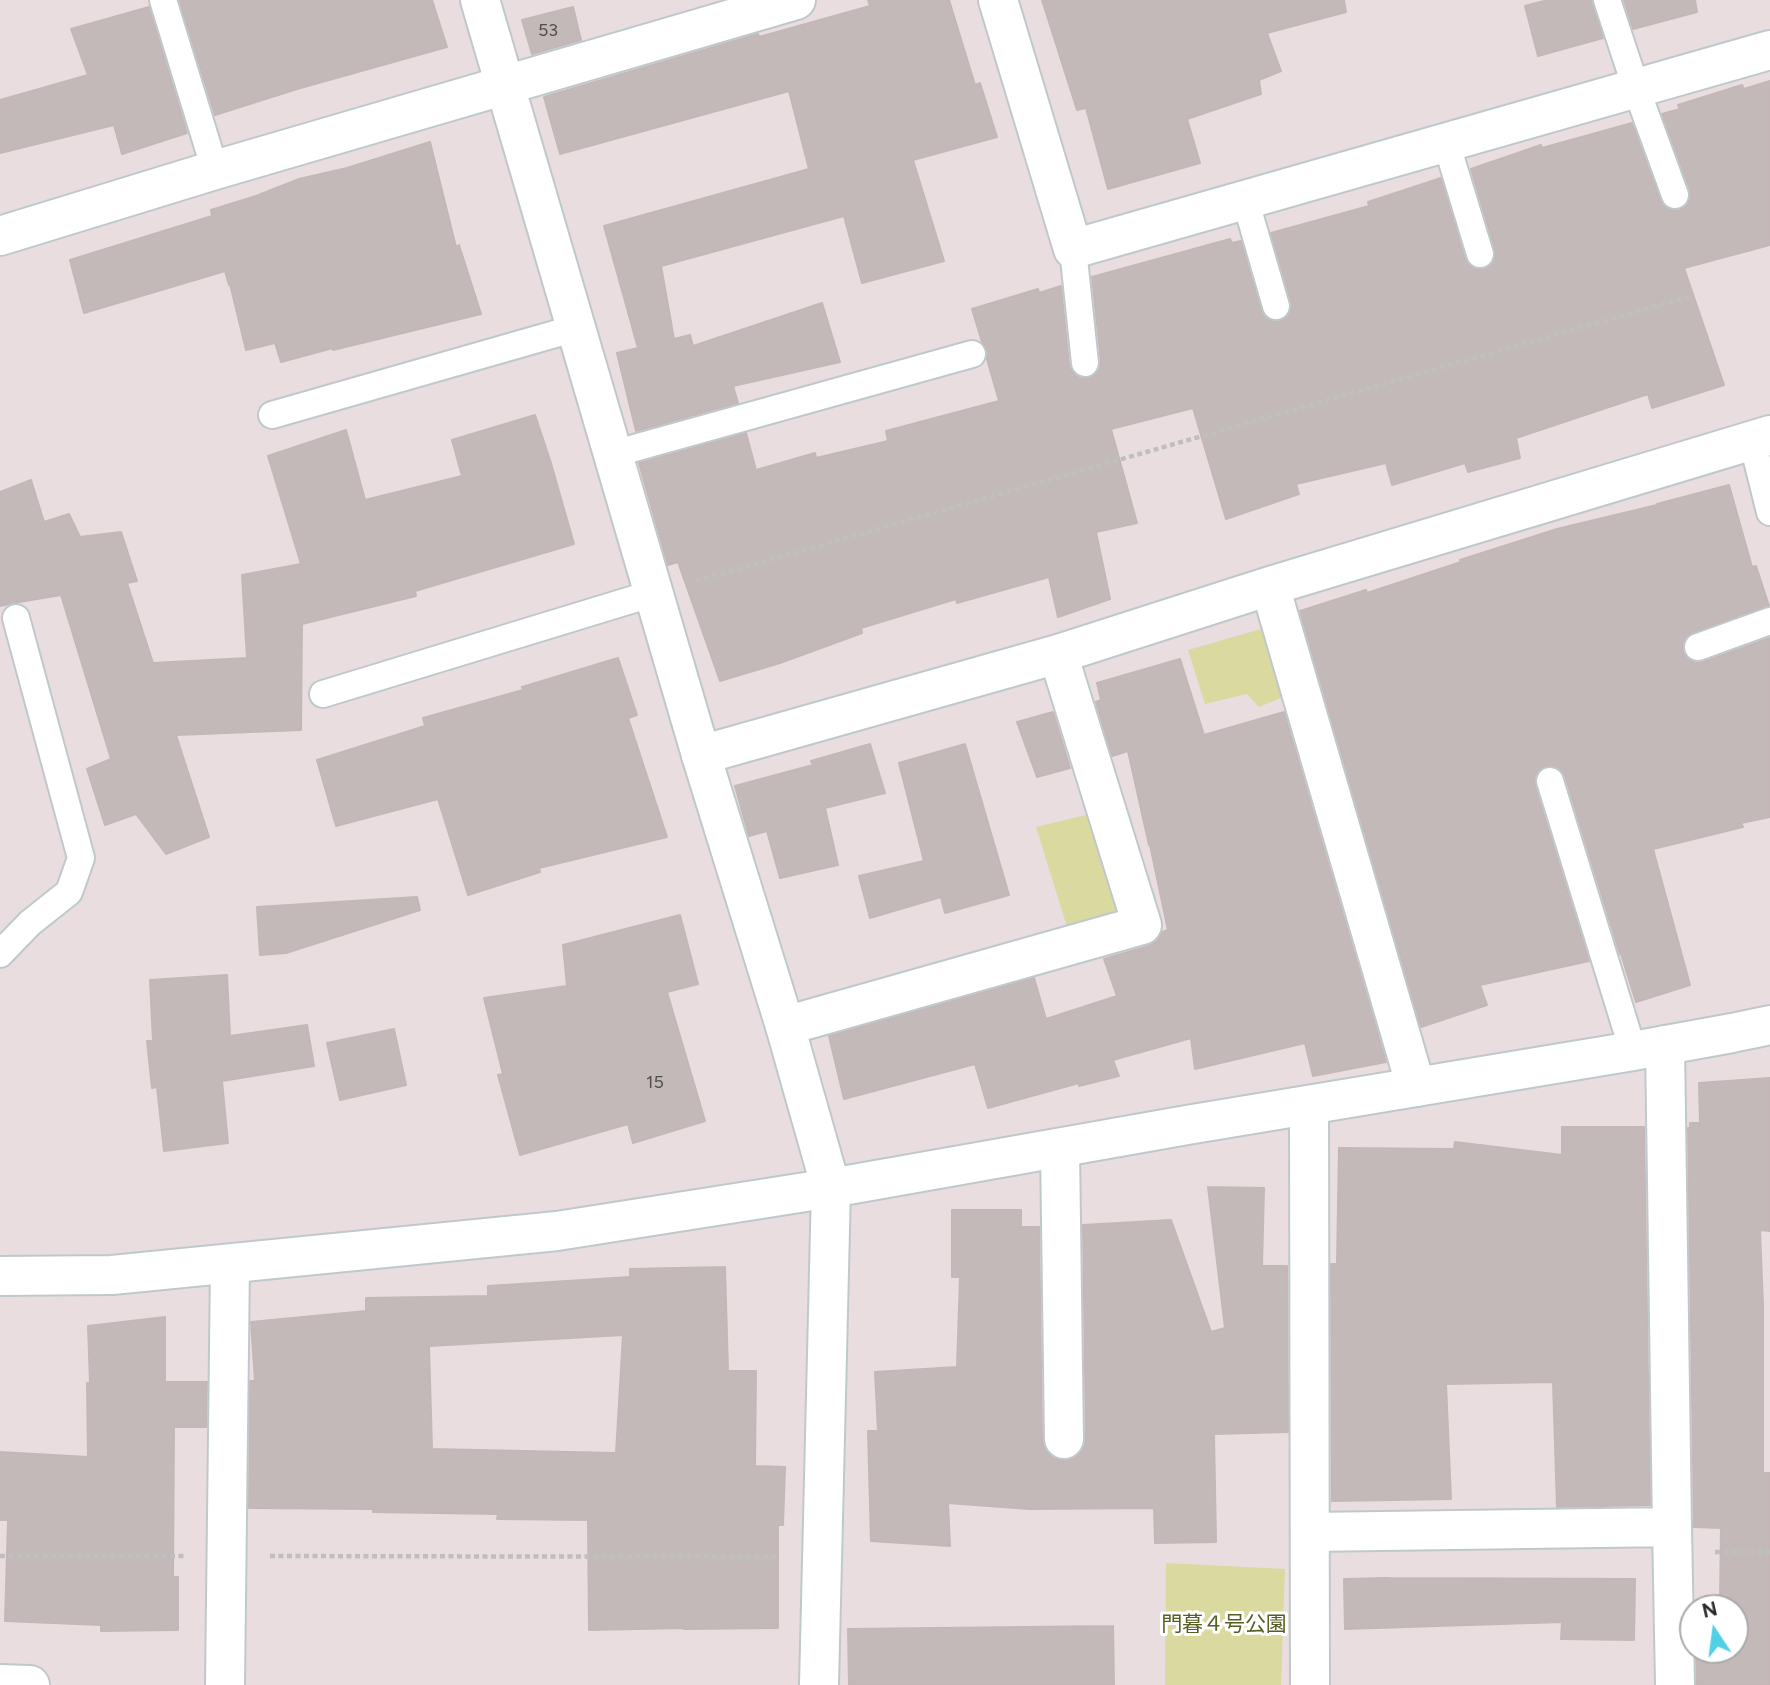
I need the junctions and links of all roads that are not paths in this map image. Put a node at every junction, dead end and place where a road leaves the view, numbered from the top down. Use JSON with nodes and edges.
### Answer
{"nodes":[{"id":1,"x":163,"y":0,"type":"edge"},
{"id":2,"x":480,"y":0,"type":"edge"},
{"id":3,"x":796,"y":0,"type":"edge"},
{"id":4,"x":998,"y":0,"type":"edge"},
{"id":5,"x":1607,"y":0,"type":"edge"},
{"id":6,"x":1770,"y":50,"type":"edge"},
{"id":7,"x":506,"y":85,"type":"junction"},
{"id":8,"x":1636,"y":88,"type":"junction"},
{"id":9,"x":1446,"y":142,"type":"junction"},
{"id":10,"x":215,"y":170,"type":"junction"},
{"id":11,"x":1675,"y":195,"type":"dead end"},
{"id":12,"x":1245,"y":199,"type":"junction"},
{"id":13,"x":0,"y":236,"type":"edge"},
{"id":14,"x":1073,"y":249,"type":"junction"},
{"id":15,"x":1480,"y":254,"type":"dead end"},
{"id":16,"x":1276,"y":306,"type":"dead end"},
{"id":17,"x":576,"y":328,"type":"junction"},
{"id":18,"x":972,"y":354,"type":"dead end"},
{"id":19,"x":1085,"y":363,"type":"dead end"},
{"id":20,"x":272,"y":415,"type":"dead end"},
{"id":21,"x":1761,"y":438,"type":"edge"},
{"id":22,"x":613,"y":454,"type":"junction"},
{"id":23,"x":1770,"y":512,"type":"edge"},
{"id":24,"x":1270,"y":586,"type":"junction"},
{"id":25,"x":654,"y":593,"type":"junction"},
{"id":26,"x":16,"y":618,"type":"dead end"},
{"id":27,"x":1770,"y":621,"type":"edge"},
{"id":28,"x":1698,"y":647,"type":"dead end"},
{"id":29,"x":1058,"y":654,"type":"junction"},
{"id":30,"x":323,"y":694,"type":"dead end"},
{"id":31,"x":701,"y":755,"type":"junction"},
{"id":32,"x":1550,"y":781,"type":"dead end"},
{"id":33,"x":0,"y":954,"type":"edge"},
{"id":34,"x":1770,"y":1025,"type":"edge"},
{"id":35,"x":785,"y":1026,"type":"junction"},
{"id":36,"x":1649,"y":1048,"type":"junction"},
{"id":37,"x":1416,"y":1087,"type":"junction"},
{"id":38,"x":1310,"y":1105,"type":"junction"},
{"id":39,"x":1060,"y":1148,"type":"junction"},
{"id":40,"x":831,"y":1188,"type":"junction"},
{"id":41,"x":230,"y":1264,"type":"junction"},
{"id":42,"x":0,"y":1276,"type":"edge"},
{"id":43,"x":1064,"y":1439,"type":"dead end"},
{"id":44,"x":1310,"y":1532,"type":"junction"},
{"id":45,"x":1672,"y":1540,"type":"junction"},
{"id":46,"x":0,"y":1684,"type":"edge"},
{"id":47,"x":30,"y":1685,"type":"edge"},
{"id":48,"x":225,"y":1685,"type":"edge"},
{"id":49,"x":819,"y":1685,"type":"edge"},
{"id":50,"x":1310,"y":1685,"type":"edge"},
{"id":51,"x":1675,"y":1685,"type":"edge"}],
"edges":[{"from":1,"to":10,"type":"lane"},
{"from":2,"to":7,"type":"street"},
{"from":3,"to":7,"type":"street"},
{"from":4,"to":14,"type":"street"},
{"from":5,"to":8,"type":"lane"},
{"from":6,"to":8,"type":"street"},
{"from":7,"to":10,"type":"street"},
{"from":7,"to":17,"type":"street"},
{"from":8,"to":9,"type":"street"},
{"from":8,"to":11,"type":"lane"},
{"from":9,"to":12,"type":"street"},
{"from":9,"to":15,"type":"lane"},
{"from":10,"to":13,"type":"street"},
{"from":12,"to":14,"type":"street"},
{"from":12,"to":16,"type":"lane"},
{"from":14,"to":19,"type":"lane"},
{"from":17,"to":20,"type":"lane"},
{"from":17,"to":22,"type":"street"},
{"from":18,"to":22,"type":"lane"},
{"from":21,"to":23,"type":"lane"},
{"from":21,"to":24,"type":"street"},
{"from":22,"to":25,"type":"street"},
{"from":24,"to":29,"type":"street"},
{"from":24,"to":37,"type":"street"},
{"from":25,"to":30,"type":"lane"},
{"from":25,"to":31,"type":"street"},
{"from":26,"to":33,"type":"lane"},
{"from":27,"to":28,"type":"lane"},
{"from":29,"to":31,"type":"street"},
{"from":29,"to":35,"type":"street"},
{"from":31,"to":35,"type":"street"},
{"from":32,"to":36,"type":"lane"},
{"from":34,"to":36,"type":"street"},
{"from":35,"to":40,"type":"street"},
{"from":36,"to":37,"type":"street"},
{"from":36,"to":45,"type":"street"},
{"from":37,"to":38,"type":"street"},
{"from":38,"to":39,"type":"street"},
{"from":38,"to":44,"type":"street"},
{"from":39,"to":40,"type":"street"},
{"from":39,"to":43,"type":"street"},
{"from":40,"to":41,"type":"street"},
{"from":40,"to":49,"type":"street"},
{"from":41,"to":42,"type":"street"},
{"from":41,"to":48,"type":"street"},
{"from":44,"to":45,"type":"street"},
{"from":44,"to":50,"type":"street"},
{"from":45,"to":51,"type":"street"},
{"from":46,"to":47,"type":"street"}]}
